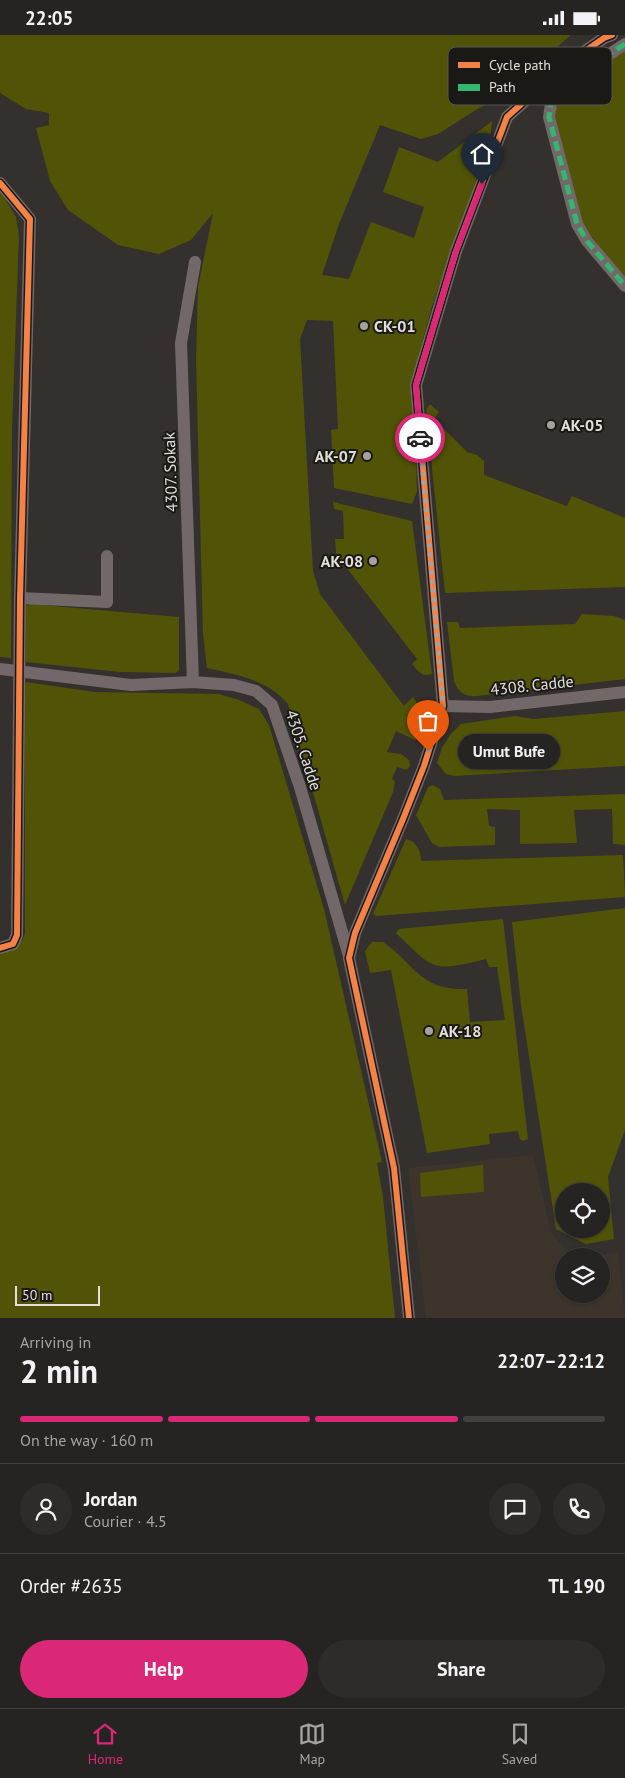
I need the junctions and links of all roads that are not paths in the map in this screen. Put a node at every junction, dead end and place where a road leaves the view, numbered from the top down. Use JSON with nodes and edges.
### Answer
{"nodes":[{"id":1,"x":612,"y":35,"type":"edge"},
{"id":2,"x":625,"y":44,"type":"edge"},
{"id":3,"x":593,"y":47,"type":"edge"},
{"id":4,"x":612,"y":52,"type":"edge"},
{"id":5,"x":520,"y":105,"type":"edge"},
{"id":6,"x":551,"y":105,"type":"edge"},
{"id":7,"x":0,"y":183,"type":"edge"},
{"id":8,"x":195,"y":262,"type":"dead end"},
{"id":9,"x":625,"y":286,"type":"edge"},
{"id":10,"x":107,"y":556,"type":"dead end"},
{"id":11,"x":20,"y":599,"type":"junction"},
{"id":12,"x":0,"y":669,"type":"edge"},
{"id":13,"x":19,"y":671,"type":"junction"},
{"id":14,"x":193,"y":682,"type":"junction"},
{"id":15,"x":625,"y":692,"type":"edge"},
{"id":16,"x":443,"y":706,"type":"junction"},
{"id":17,"x":0,"y":947,"type":"edge"},
{"id":18,"x":349,"y":958,"type":"junction"},
{"id":19,"x":409,"y":1318,"type":"edge"}],
"edges":[{"from":1,"to":3,"type":"street"},
{"from":2,"to":4,"type":"street"},
{"from":5,"to":16,"type":"street"},
{"from":6,"to":9,"type":"street"},
{"from":7,"to":11,"type":"street"},
{"from":8,"to":14,"type":"street","name":"4307. Sokak"},
{"from":10,"to":11,"type":"street"},
{"from":11,"to":13,"type":"street"},
{"from":12,"to":13,"type":"street","name":"4305. Cadde"},
{"from":13,"to":14,"type":"street","name":"4305. Cadde"},
{"from":13,"to":17,"type":"street"},
{"from":14,"to":18,"type":"street","name":"4305. Cadde"},
{"from":15,"to":16,"type":"street","name":"4308. Cadde"},
{"from":16,"to":18,"type":"street"},
{"from":18,"to":19,"type":"street","name":"4305. Cadde"}]}
